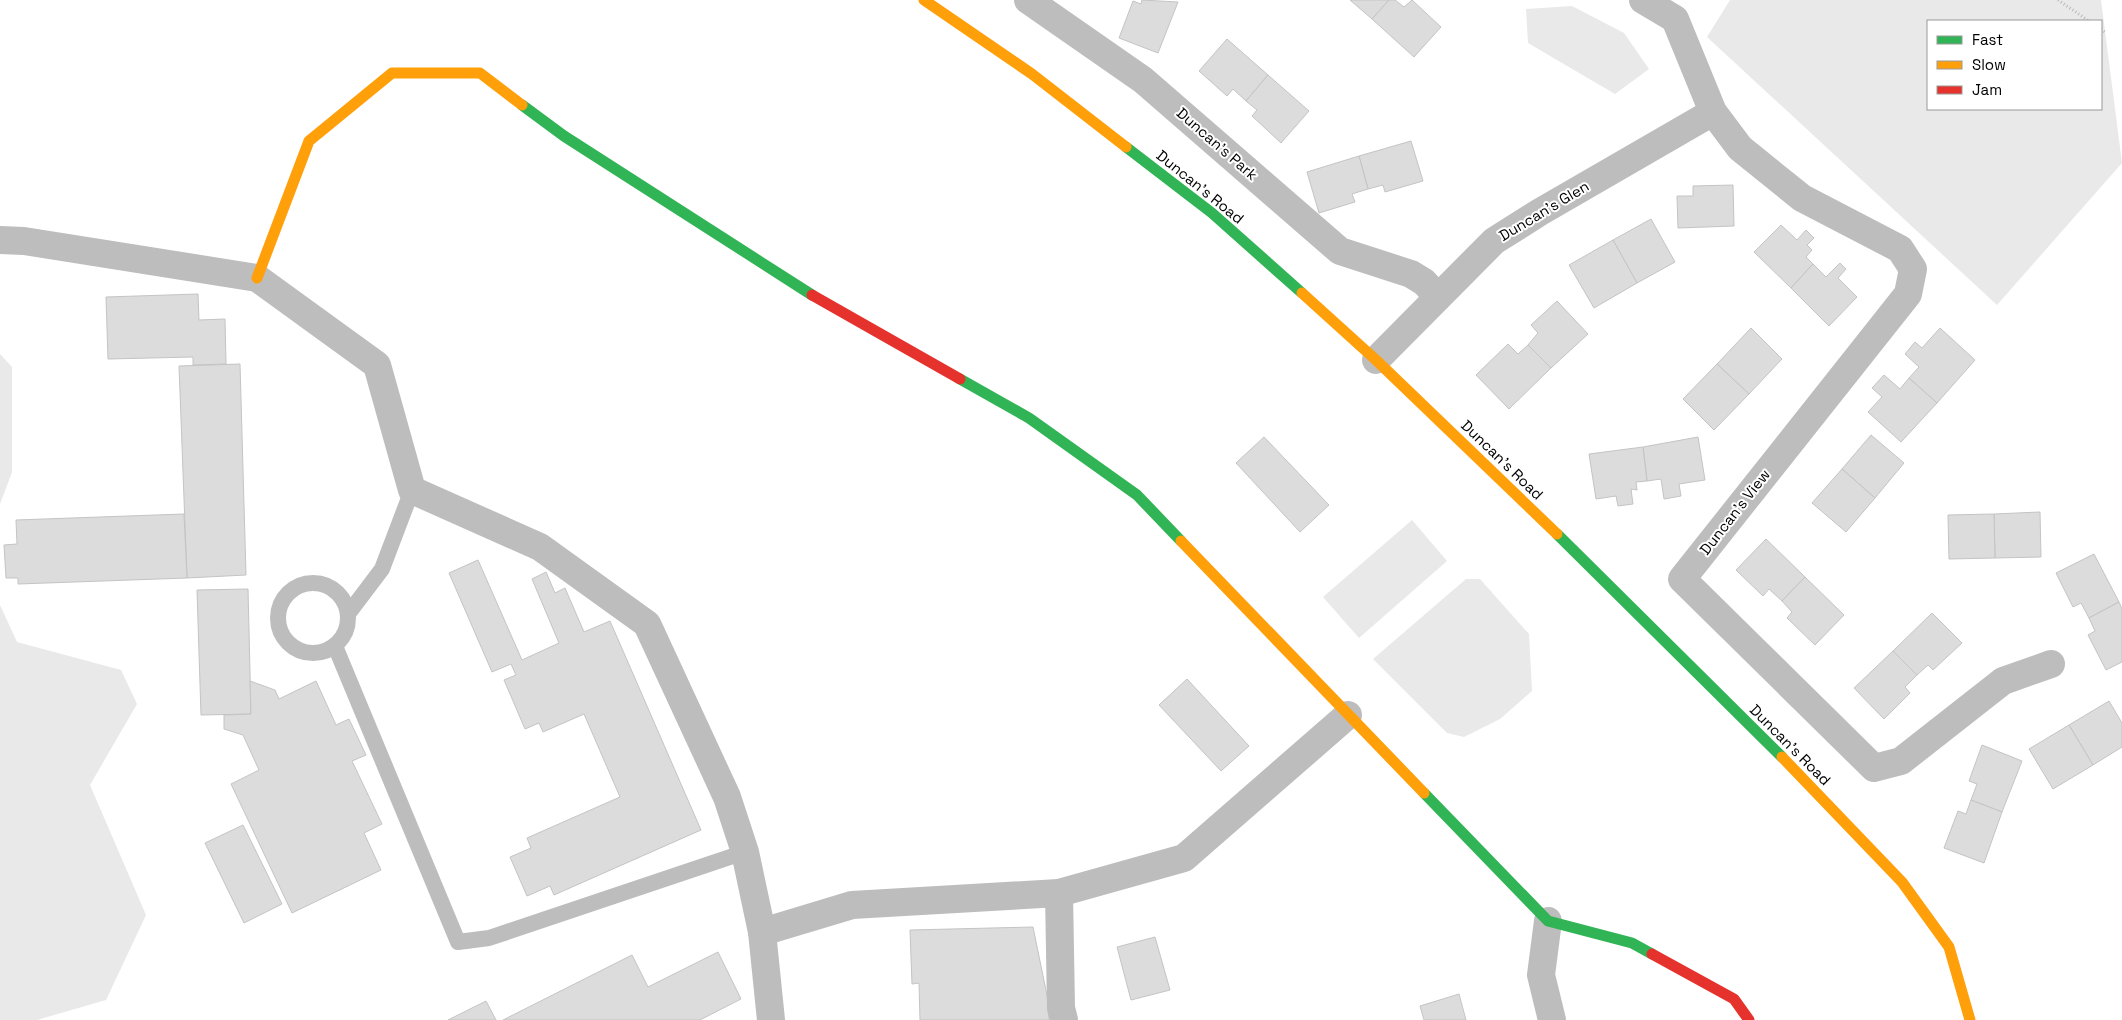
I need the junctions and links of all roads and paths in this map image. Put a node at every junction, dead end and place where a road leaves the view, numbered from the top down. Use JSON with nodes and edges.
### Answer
{"nodes":[{"id":1,"x":924,"y":0,"type":"edge"},
{"id":2,"x":1028,"y":0,"type":"edge"},
{"id":3,"x":1643,"y":0,"type":"edge"},
{"id":4,"x":2058,"y":0,"type":"edge"},
{"id":5,"x":2088,"y":20,"type":"edge"},
{"id":6,"x":2102,"y":30,"type":"edge"},
{"id":7,"x":2105,"y":32,"type":"dead end"},
{"id":8,"x":1713,"y":112,"type":"junction"},
{"id":9,"x":0,"y":240,"type":"edge"},
{"id":10,"x":257,"y":278,"type":"junction"},
{"id":11,"x":1438,"y":297,"type":"junction"},
{"id":12,"x":1376,"y":360,"type":"junction"},
{"id":13,"x":412,"y":490,"type":"junction"},
{"id":14,"x":348,"y":614,"type":"junction"},
{"id":15,"x":335,"y":646,"type":"junction"},
{"id":16,"x":2051,"y":664,"type":"dead end"},
{"id":17,"x":1348,"y":715,"type":"junction"},
{"id":18,"x":745,"y":852,"type":"junction"},
{"id":19,"x":1059,"y":893,"type":"junction"},
{"id":20,"x":1548,"y":920,"type":"junction"},
{"id":21,"x":762,"y":932,"type":"junction"},
{"id":22,"x":771,"y":1020,"type":"edge"},
{"id":23,"x":1064,"y":1020,"type":"edge"},
{"id":24,"x":1552,"y":1020,"type":"edge"},
{"id":25,"x":1749,"y":1020,"type":"edge"},
{"id":26,"x":1970,"y":1020,"type":"edge"}],
"edges":[{"from":1,"to":12,"type":"street","name":"Duncan's Road"},
{"from":2,"to":11,"type":"street","name":"Duncan's Park"},
{"from":3,"to":8,"type":"street"},
{"from":4,"to":5,"type":"path"},
{"from":6,"to":7,"type":"path"},
{"from":8,"to":11,"type":"street","name":"Duncan's Glen"},
{"from":8,"to":16,"type":"street","name":"Duncan's View"},
{"from":9,"to":10,"type":"street"},
{"from":10,"to":13,"type":"street"},
{"from":10,"to":17,"type":"street"},
{"from":11,"to":12,"type":"street","name":"Duncan's Glen"},
{"from":12,"to":26,"type":"street","name":"Duncan's Road"},
{"from":13,"to":14,"type":"lane"},
{"from":13,"to":18,"type":"street"},
{"from":14,"to":15,"type":"lane"},
{"from":14,"to":15,"type":"lane"},
{"from":15,"to":18,"type":"lane"},
{"from":17,"to":19,"type":"street"},
{"from":17,"to":20,"type":"street"},
{"from":18,"to":21,"type":"street"},
{"from":19,"to":21,"type":"street"},
{"from":19,"to":23,"type":"street"},
{"from":20,"to":24,"type":"street"},
{"from":20,"to":25,"type":"street"},
{"from":21,"to":22,"type":"street"}]}
